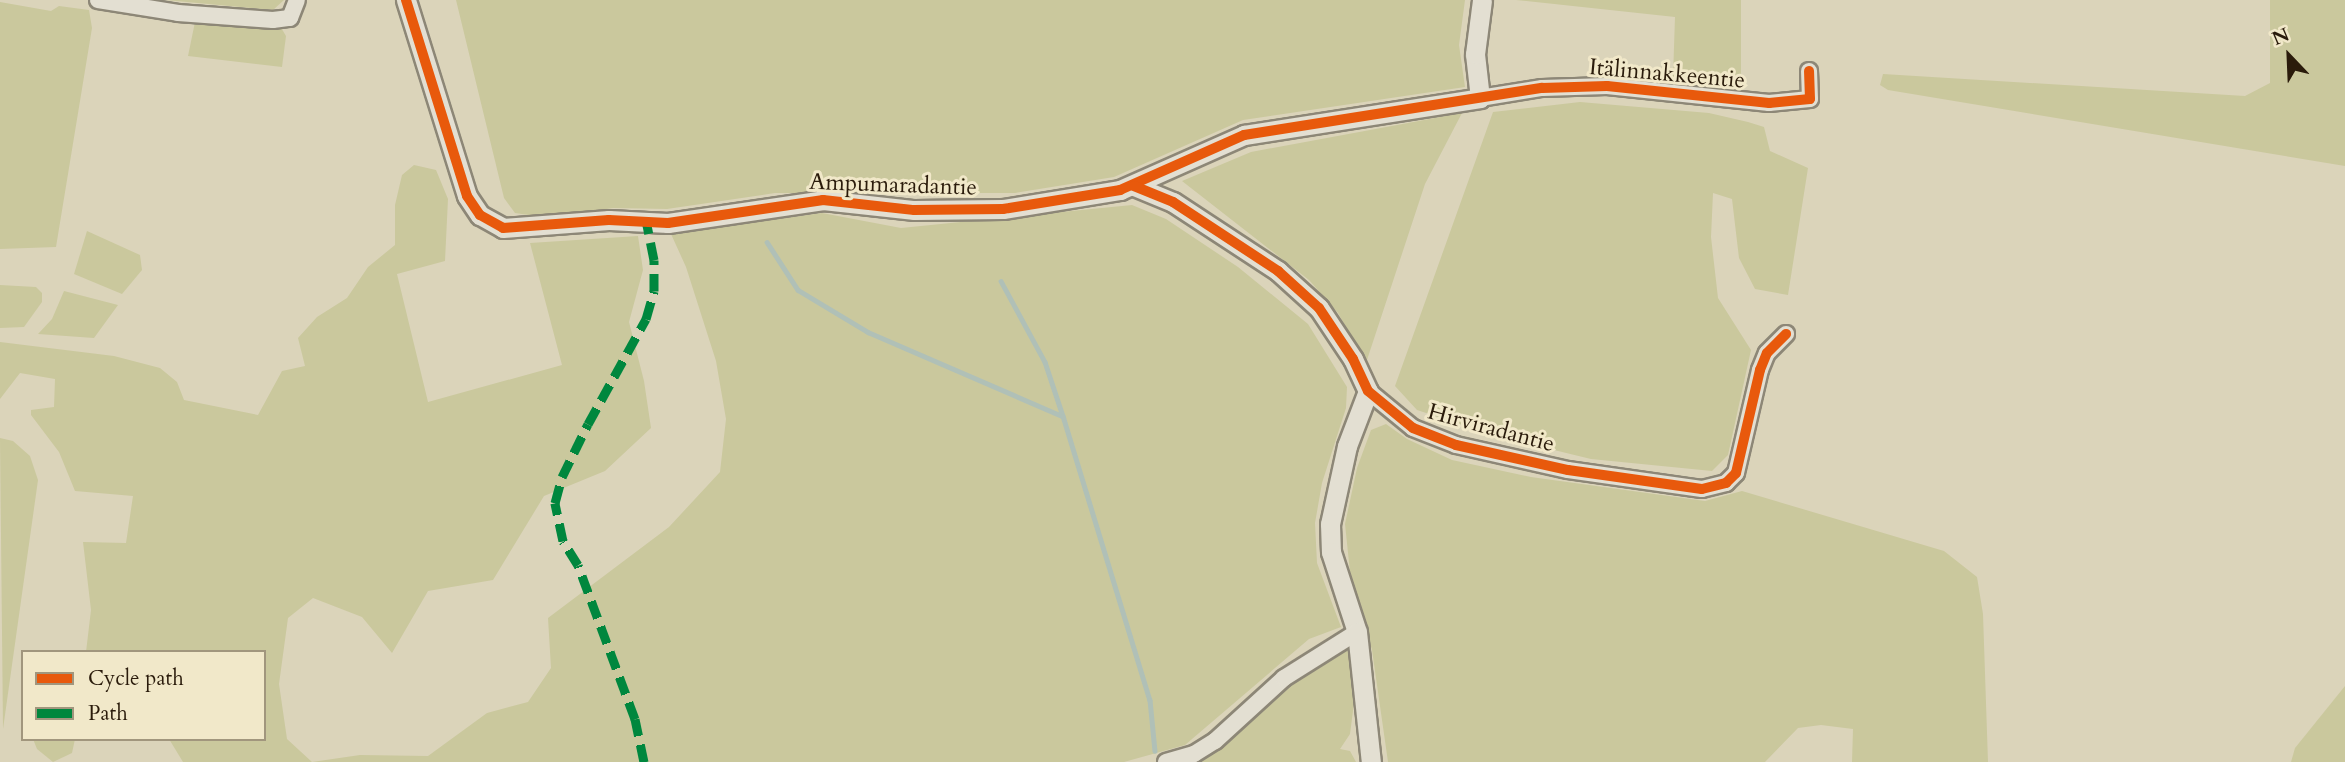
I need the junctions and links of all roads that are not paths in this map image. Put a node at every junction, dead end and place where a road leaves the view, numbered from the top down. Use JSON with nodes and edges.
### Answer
{"nodes":[{"id":1,"x":98,"y":0,"type":"edge"},
{"id":2,"x":297,"y":0,"type":"edge"},
{"id":3,"x":407,"y":0,"type":"edge"},
{"id":4,"x":1482,"y":0,"type":"edge"},
{"id":5,"x":1809,"y":71,"type":"dead end"},
{"id":6,"x":1480,"y":98,"type":"junction"},
{"id":7,"x":1134,"y":186,"type":"junction"},
{"id":8,"x":1786,"y":334,"type":"dead end"},
{"id":9,"x":1368,"y":391,"type":"junction"},
{"id":10,"x":1357,"y":632,"type":"junction"},
{"id":11,"x":1166,"y":762,"type":"edge"},
{"id":12,"x":1371,"y":762,"type":"edge"}],
"edges":[{"from":1,"to":2,"type":"street"},
{"from":3,"to":7,"type":"street","name":"Ampumaradantie"},
{"from":4,"to":6,"type":"street"},
{"from":5,"to":6,"type":"street","name":"Itälinnakkeentie"},
{"from":6,"to":7,"type":"street","name":"Ampumaradantie"},
{"from":7,"to":9,"type":"street","name":"Hirviradantie"},
{"from":8,"to":9,"type":"street","name":"Hirviradantie"},
{"from":9,"to":10,"type":"street"},
{"from":10,"to":11,"type":"street"},
{"from":10,"to":12,"type":"street"}]}
